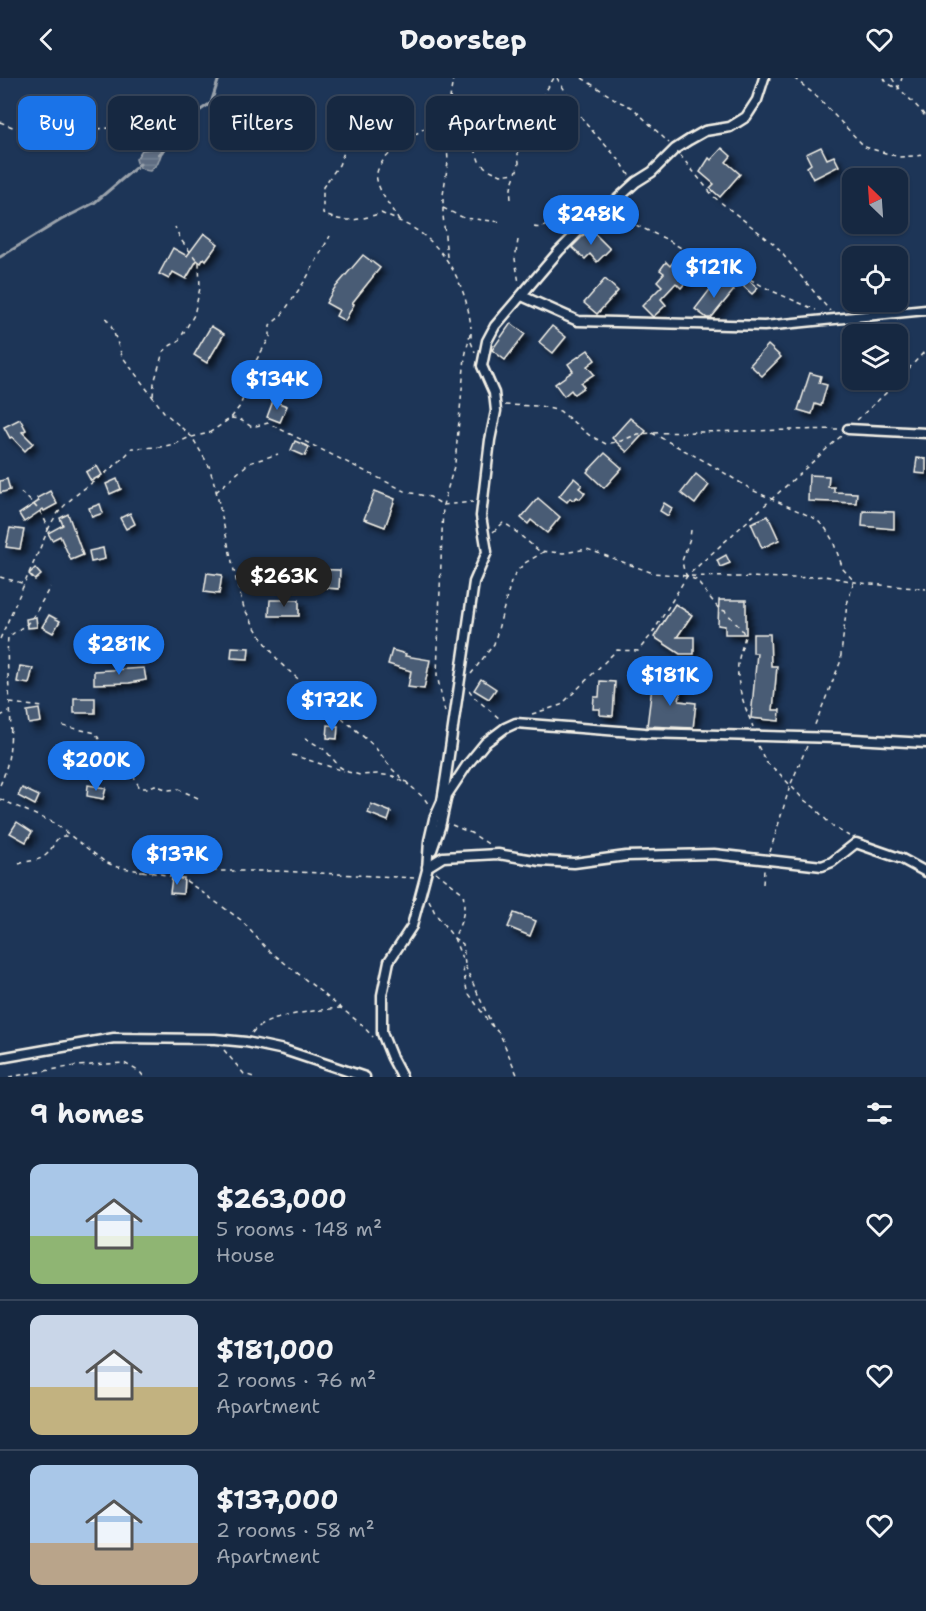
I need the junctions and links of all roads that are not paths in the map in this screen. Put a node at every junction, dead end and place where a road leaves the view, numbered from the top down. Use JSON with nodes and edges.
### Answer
{"nodes":[{"id":1,"x":764,"y":78,"type":"edge"},
{"id":2,"x":522,"y":296,"type":"junction"},
{"id":3,"x":926,"y":310,"type":"edge"},
{"id":4,"x":848,"y":429,"type":"road end"},
{"id":5,"x":926,"y":433,"type":"edge"},
{"id":6,"x":926,"y":743,"type":"edge"},
{"id":7,"x":439,"y":817,"type":"junction"},
{"id":8,"x":428,"y":866,"type":"junction"},
{"id":9,"x":926,"y":872,"type":"edge"},
{"id":10,"x":0,"y":1058,"type":"edge"},
{"id":11,"x":365,"y":1077,"type":"edge"},
{"id":12,"x":402,"y":1077,"type":"edge"}],
"edges":[{"from":1,"to":2,"type":"street"},
{"from":2,"to":3,"type":"street"},
{"from":2,"to":7,"type":"street"},
{"from":4,"to":5,"type":"street"},
{"from":6,"to":7,"type":"street"},
{"from":7,"to":8,"type":"street"},
{"from":8,"to":9,"type":"street"},
{"from":8,"to":12,"type":"street"},
{"from":10,"to":11,"type":"street"}]}
